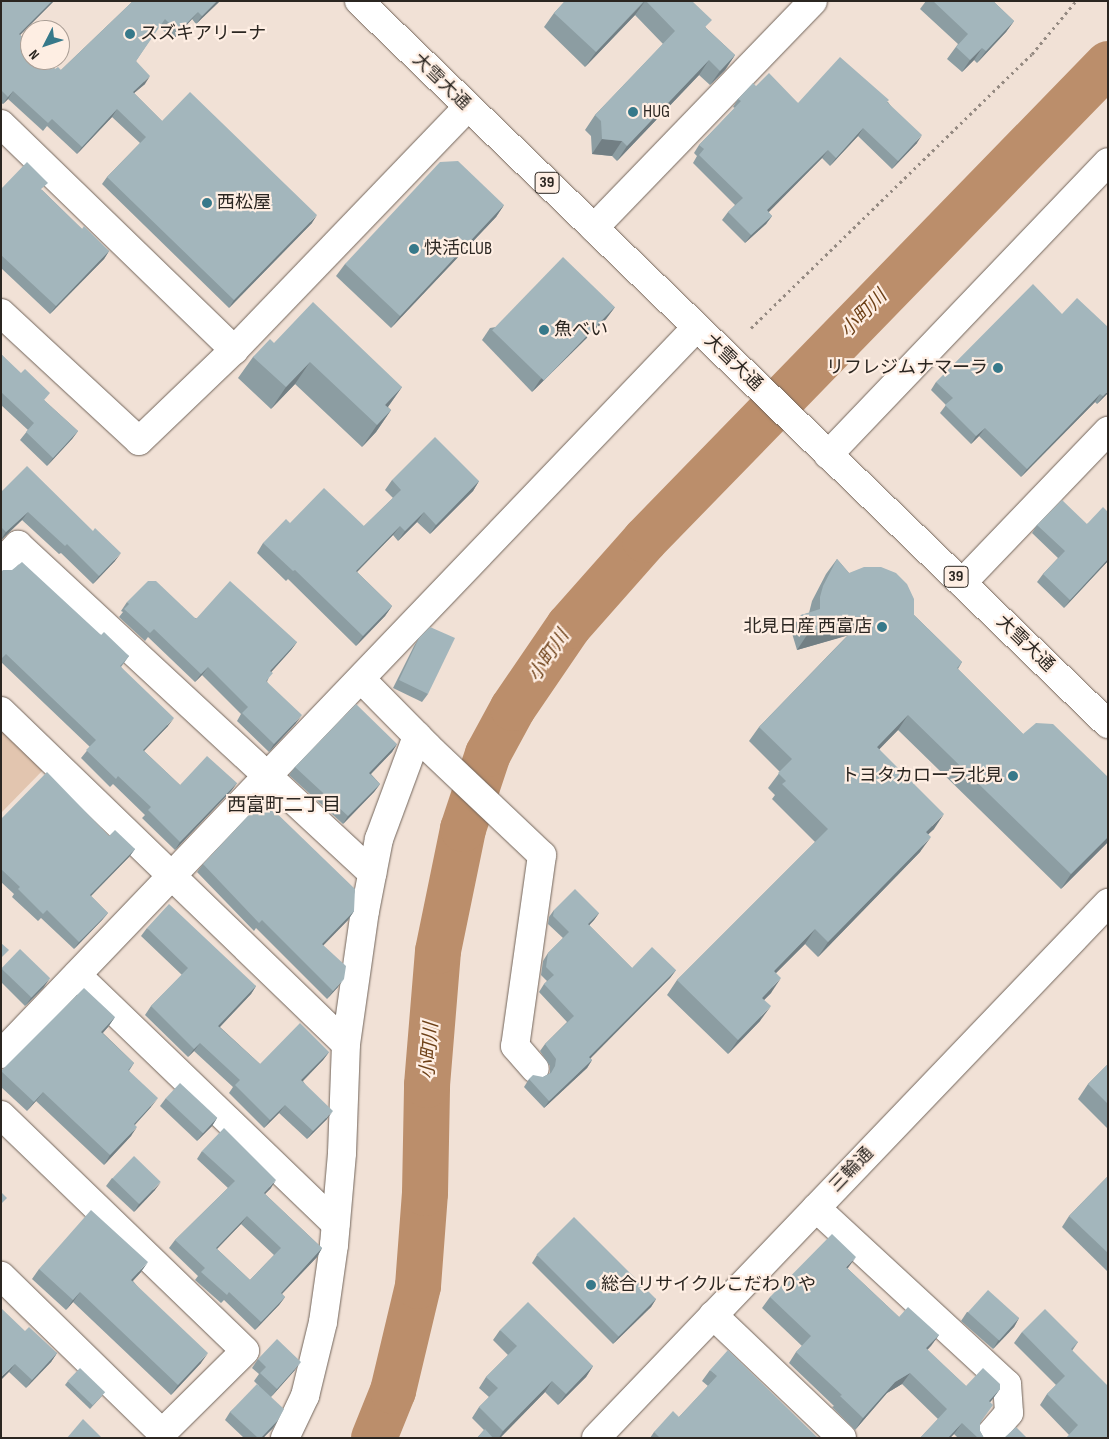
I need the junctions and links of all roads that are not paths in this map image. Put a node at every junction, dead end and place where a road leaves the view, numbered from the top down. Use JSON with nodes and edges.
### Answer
{"nodes":[{"id":1,"x":359,"y":1,"type":"edge"},
{"id":2,"x":809,"y":2,"type":"edge"},
{"id":3,"x":468,"y":108,"type":"junction"},
{"id":4,"x":1,"y":124,"type":"edge"},
{"id":5,"x":1108,"y":162,"type":"edge"},
{"id":6,"x":594,"y":228,"type":"junction"},
{"id":7,"x":1,"y":313,"type":"edge"},
{"id":8,"x":696,"y":327,"type":"junction"},
{"id":9,"x":234,"y":350,"type":"junction"},
{"id":10,"x":1108,"y":431,"type":"edge"},
{"id":11,"x":828,"y":455,"type":"junction"},
{"id":12,"x":1,"y":562,"type":"edge"},
{"id":13,"x":962,"y":583,"type":"junction"},
{"id":14,"x":361,"y":680,"type":"junction"},
{"id":15,"x":1,"y":711,"type":"edge"},
{"id":16,"x":1108,"y":724,"type":"edge"},
{"id":17,"x":422,"y":742,"type":"junction"},
{"id":18,"x":269,"y":776,"type":"junction"},
{"id":19,"x":372,"y":873,"type":"junction"},
{"id":20,"x":171,"y":876,"type":"junction"},
{"id":21,"x":1108,"y":903,"type":"edge"},
{"id":22,"x":77,"y":975,"type":"junction"},
{"id":23,"x":346,"y":1044,"type":"junction"},
{"id":24,"x":1,"y":1054,"type":"edge"},
{"id":25,"x":535,"y":1069,"type":"dead end"},
{"id":26,"x":1,"y":1114,"type":"edge"},
{"id":27,"x":816,"y":1208,"type":"junction"},
{"id":28,"x":336,"y":1224,"type":"junction"},
{"id":29,"x":1,"y":1276,"type":"edge"},
{"id":30,"x":714,"y":1315,"type":"junction"},
{"id":31,"x":605,"y":1435,"type":"edge"},
{"id":32,"x":285,"y":1438,"type":"edge"},
{"id":33,"x":842,"y":1438,"type":"edge"},
{"id":34,"x":987,"y":1438,"type":"edge"}],
"edges":[{"from":1,"to":3,"type":"main road","name":"大雪大通","number":"39"},
{"from":2,"to":6,"type":"main road"},
{"from":3,"to":6,"type":"main road","name":"大雪大通","number":"39"},
{"from":3,"to":9,"type":"main road"},
{"from":4,"to":9,"type":"main road"},
{"from":5,"to":11,"type":"main road"},
{"from":6,"to":8,"type":"main road","name":"大雪大通","number":"39"},
{"from":7,"to":9,"type":"main road"},
{"from":8,"to":11,"type":"main road","name":"大雪大通","number":"39"},
{"from":8,"to":14,"type":"main road"},
{"from":10,"to":13,"type":"main road"},
{"from":11,"to":13,"type":"main road","name":"大雪大通","number":"39"},
{"from":12,"to":18,"type":"main road"},
{"from":13,"to":16,"type":"main road","name":"大雪大通","number":"39"},
{"from":14,"to":17,"type":"main road"},
{"from":14,"to":18,"type":"main road"},
{"from":15,"to":20,"type":"main road"},
{"from":17,"to":19,"type":"main road"},
{"from":17,"to":25,"type":"main road"},
{"from":18,"to":19,"type":"main road"},
{"from":18,"to":20,"type":"main road"},
{"from":19,"to":23,"type":"main road"},
{"from":20,"to":22,"type":"main road"},
{"from":20,"to":23,"type":"main road"},
{"from":21,"to":27,"type":"main road","name":"三輪通"},
{"from":22,"to":24,"type":"main road"},
{"from":22,"to":28,"type":"main road"},
{"from":23,"to":28,"type":"main road"},
{"from":26,"to":29,"type":"main road"},
{"from":27,"to":30,"type":"main road","name":"三輪通"},
{"from":27,"to":34,"type":"main road"},
{"from":28,"to":32,"type":"main road"},
{"from":30,"to":31,"type":"main road","name":"三輪通"},
{"from":30,"to":33,"type":"main road"}]}
